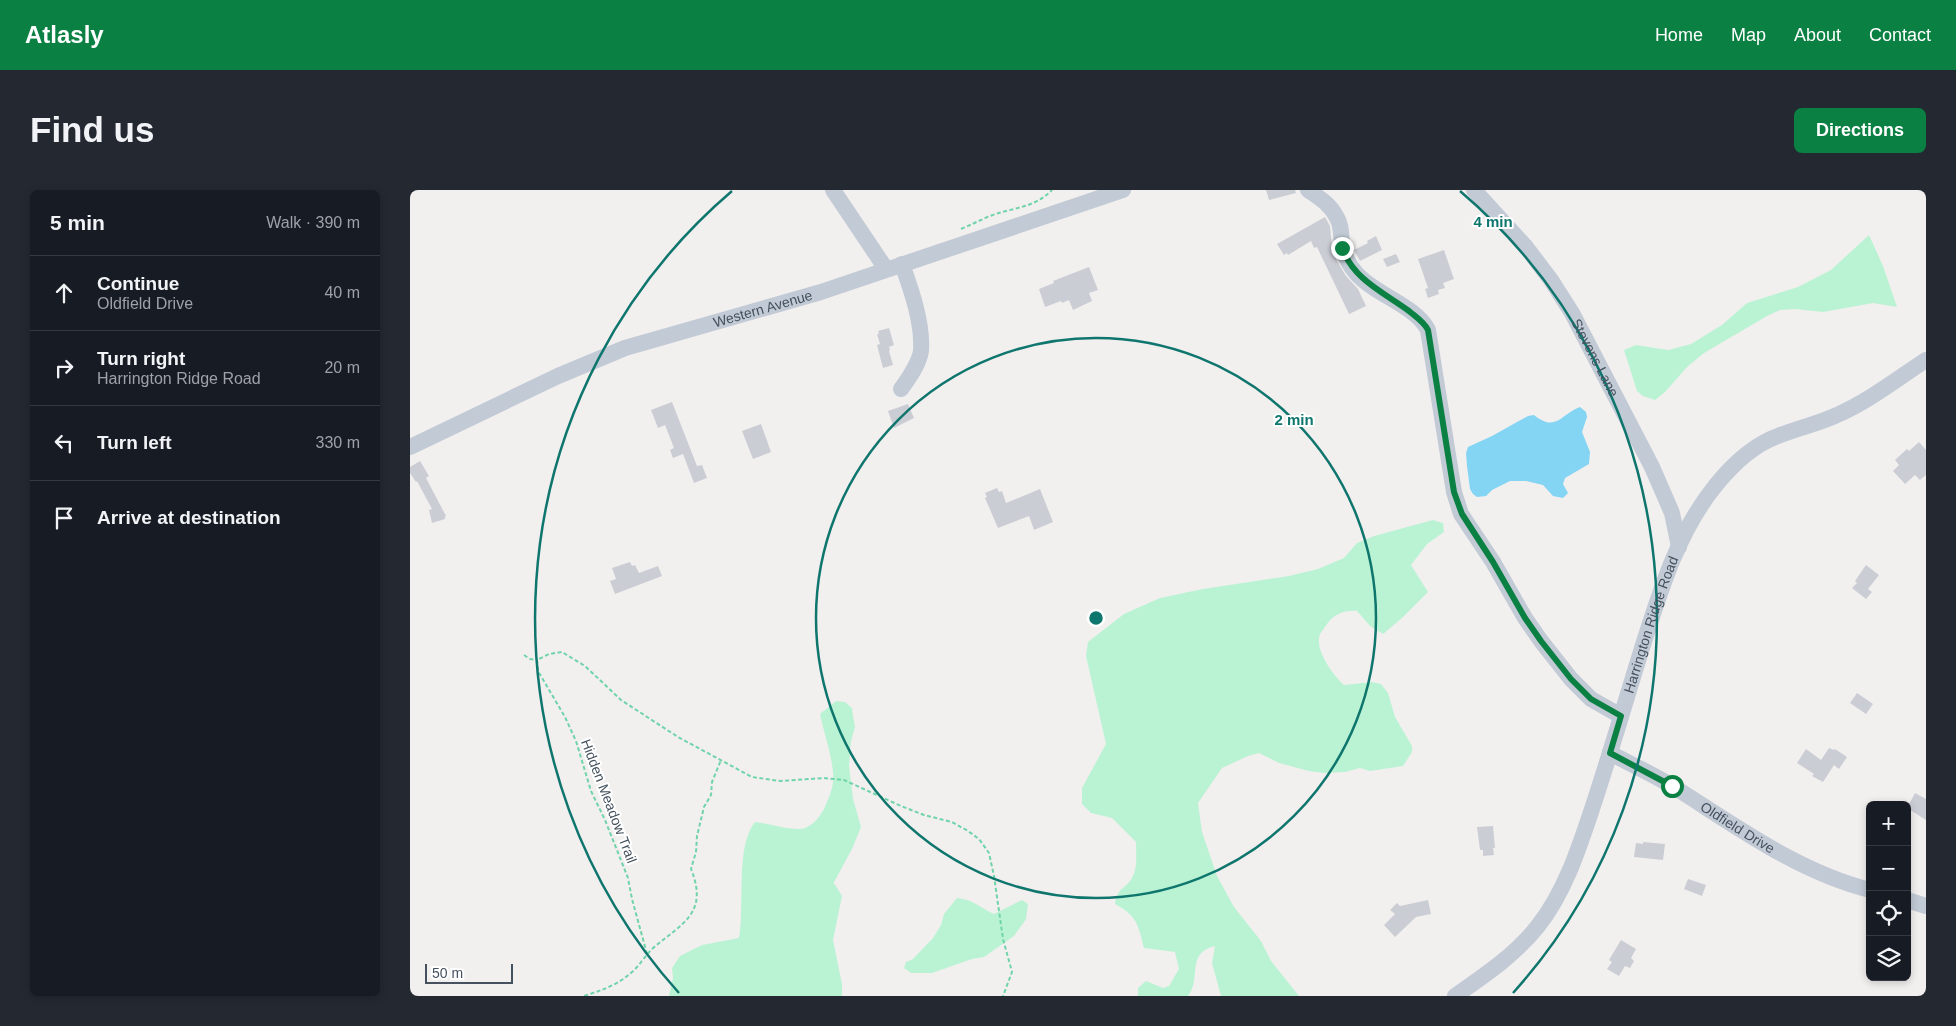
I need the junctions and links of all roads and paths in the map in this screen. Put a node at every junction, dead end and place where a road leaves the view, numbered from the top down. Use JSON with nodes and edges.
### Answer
{"nodes":[{"id":1,"x":833,"y":190,"type":"edge"},
{"id":2,"x":1052,"y":190,"type":"edge"},
{"id":3,"x":1123,"y":190,"type":"edge"},
{"id":4,"x":1308,"y":190,"type":"edge"},
{"id":5,"x":1474,"y":190,"type":"edge"},
{"id":6,"x":961,"y":229,"type":"dead end"},
{"id":7,"x":902,"y":264,"type":"junction"},
{"id":8,"x":886,"y":269,"type":"junction"},
{"id":9,"x":1926,"y":360,"type":"edge"},
{"id":10,"x":901,"y":389,"type":"dead end"},
{"id":11,"x":410,"y":447,"type":"edge"},
{"id":12,"x":1679,"y":547,"type":"junction"},
{"id":13,"x":524,"y":655,"type":"dead end"},
{"id":14,"x":537,"y":660,"type":"junction"},
{"id":15,"x":1621,"y":716,"type":"junction"},
{"id":16,"x":1610,"y":753,"type":"junction"},
{"id":17,"x":722,"y":760,"type":"junction"},
{"id":18,"x":1866,"y":889,"type":"edge"},
{"id":19,"x":1911,"y":901,"type":"edge"},
{"id":20,"x":1926,"y":906,"type":"edge"},
{"id":21,"x":647,"y":954,"type":"junction"},
{"id":22,"x":584,"y":996,"type":"edge"},
{"id":23,"x":1003,"y":996,"type":"edge"},
{"id":24,"x":1455,"y":996,"type":"edge"}],
"edges":[{"from":1,"to":8,"type":"street"},
{"from":2,"to":6,"type":"path"},
{"from":3,"to":7,"type":"street","name":"Western Avenue"},
{"from":4,"to":15,"type":"street"},
{"from":5,"to":12,"type":"street","name":"Stevens Lane"},
{"from":7,"to":8,"type":"street","name":"Western Avenue"},
{"from":7,"to":10,"type":"street"},
{"from":8,"to":11,"type":"street","name":"Western Avenue"},
{"from":9,"to":12,"type":"street","name":"Harrington Ridge Road"},
{"from":12,"to":15,"type":"street","name":"Harrington Ridge Road"},
{"from":13,"to":14,"type":"path"},
{"from":14,"to":17,"type":"path"},
{"from":14,"to":21,"type":"path","name":"Hidden Meadow Trail"},
{"from":15,"to":16,"type":"street","name":"Harrington Ridge Road"},
{"from":16,"to":18,"type":"street","name":"Oldfield Drive"},
{"from":16,"to":24,"type":"street","name":"Harrington Ridge Road"},
{"from":17,"to":21,"type":"path"},
{"from":17,"to":23,"type":"path"},
{"from":19,"to":20,"type":"street"},
{"from":21,"to":22,"type":"path"}]}
